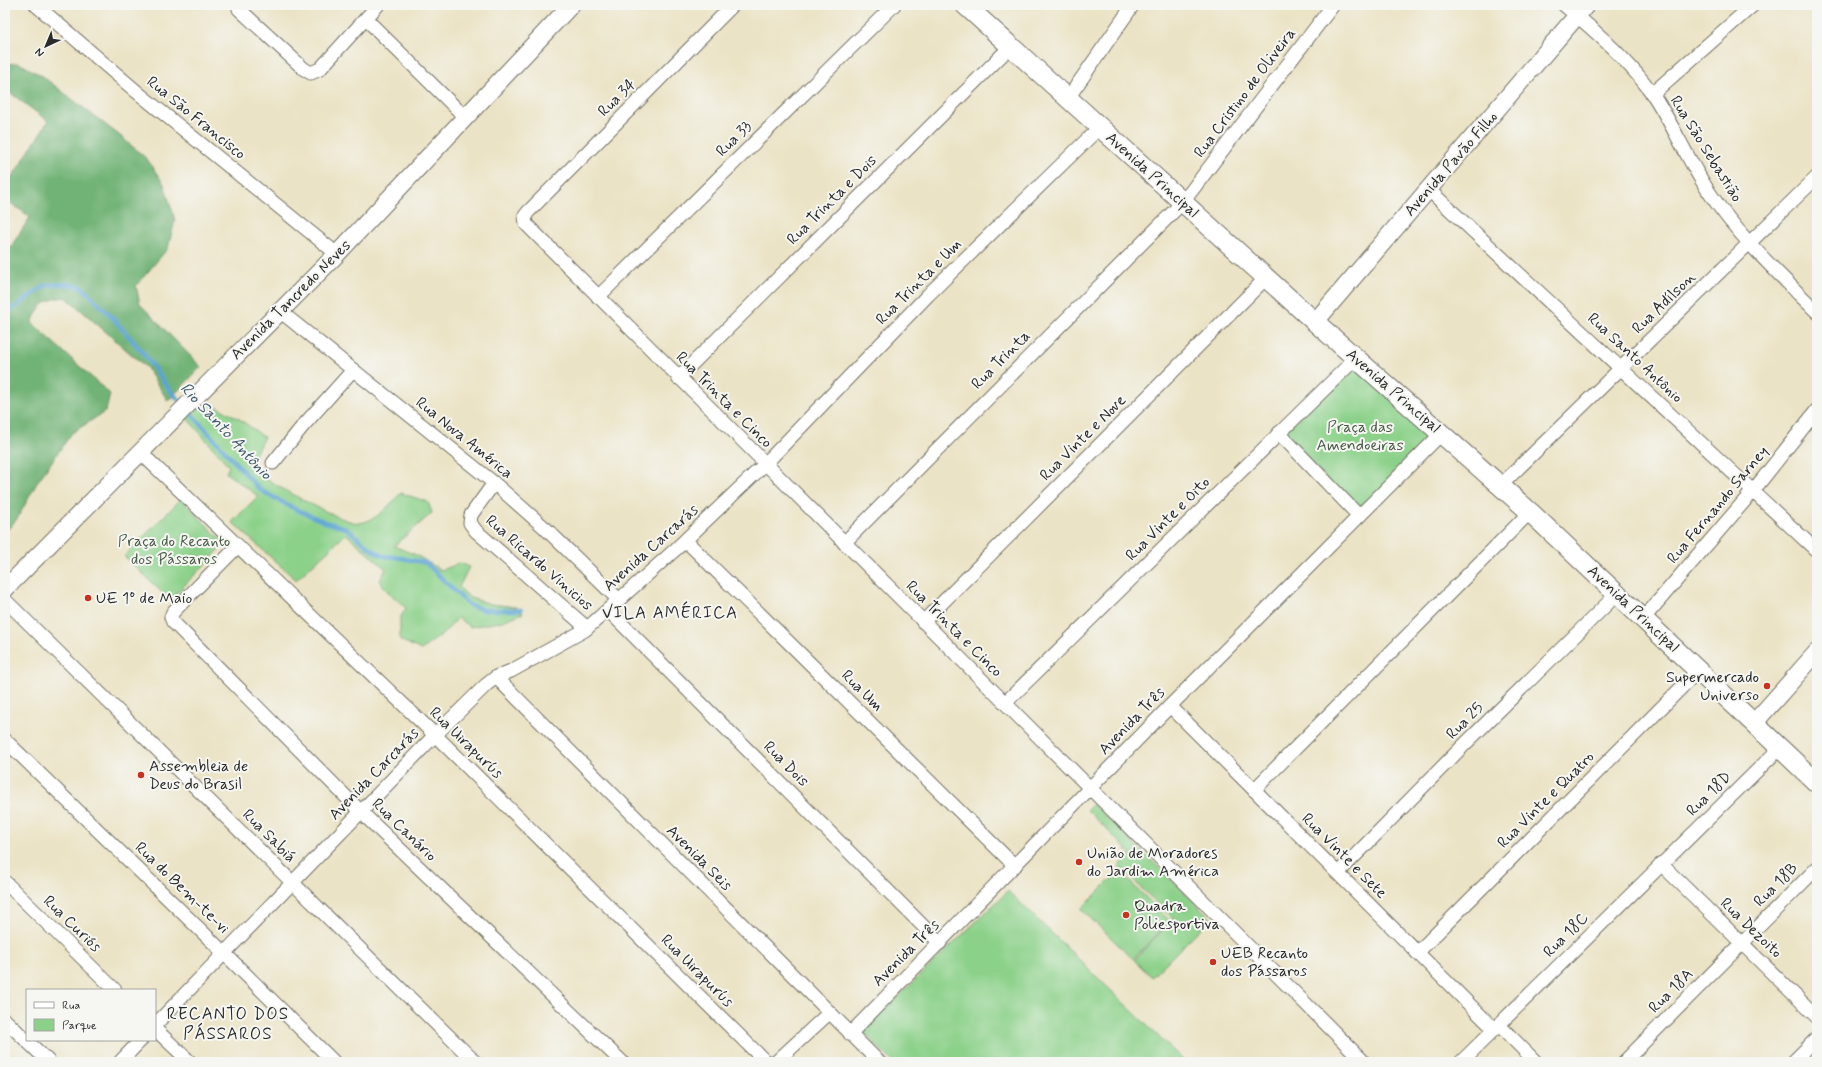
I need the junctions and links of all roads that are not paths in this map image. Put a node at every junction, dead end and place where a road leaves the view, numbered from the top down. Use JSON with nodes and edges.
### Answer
{"nodes":[{"id":1,"x":378,"y":5,"type":"edge"},
{"id":2,"x":571,"y":5,"type":"edge"},
{"id":3,"x":733,"y":5,"type":"edge"},
{"id":4,"x":894,"y":5,"type":"edge"},
{"id":5,"x":965,"y":5,"type":"edge"},
{"id":6,"x":1133,"y":5,"type":"edge"},
{"id":7,"x":1334,"y":5,"type":"edge"},
{"id":8,"x":1753,"y":5,"type":"edge"},
{"id":9,"x":44,"y":8,"type":"edge"},
{"id":10,"x":239,"y":9,"type":"dead end"},
{"id":11,"x":1576,"y":9,"type":"edge"},
{"id":12,"x":366,"y":19,"type":"junction"},
{"id":13,"x":1011,"y":46,"type":"junction"},
{"id":14,"x":1652,"y":94,"type":"junction"},
{"id":15,"x":1068,"y":98,"type":"junction"},
{"id":16,"x":466,"y":118,"type":"junction"},
{"id":17,"x":1100,"y":127,"type":"junction"},
{"id":18,"x":1817,"y":177,"type":"edge"},
{"id":19,"x":1429,"y":190,"type":"junction"},
{"id":20,"x":1183,"y":202,"type":"junction"},
{"id":21,"x":525,"y":216,"type":"joint"},
{"id":22,"x":1749,"y":244,"type":"junction"},
{"id":23,"x":337,"y":254,"type":"junction"},
{"id":24,"x":1266,"y":278,"type":"junction"},
{"id":25,"x":598,"y":297,"type":"junction"},
{"id":26,"x":280,"y":312,"type":"junction"},
{"id":27,"x":1817,"y":312,"type":"edge"},
{"id":28,"x":1315,"y":322,"type":"junction"},
{"id":29,"x":1356,"y":358,"type":"junction"},
{"id":30,"x":1621,"y":368,"type":"junction"},
{"id":31,"x":353,"y":370,"type":"junction"},
{"id":32,"x":678,"y":378,"type":"junction"},
{"id":33,"x":1817,"y":410,"type":"edge"},
{"id":34,"x":1280,"y":433,"type":"junction"},
{"id":35,"x":1441,"y":434,"type":"junction"},
{"id":36,"x":140,"y":452,"type":"junction"},
{"id":37,"x":273,"y":463,"type":"dead end"},
{"id":38,"x":765,"y":464,"type":"junction"},
{"id":39,"x":494,"y":483,"type":"junction"},
{"id":40,"x":1500,"y":486,"type":"junction"},
{"id":41,"x":1753,"y":491,"type":"junction"},
{"id":42,"x":1530,"y":512,"type":"junction"},
{"id":43,"x":1359,"y":516,"type":"junction"},
{"id":44,"x":686,"y":541,"type":"junction"},
{"id":45,"x":844,"y":543,"type":"junction"},
{"id":46,"x":238,"y":546,"type":"junction"},
{"id":47,"x":1817,"y":551,"type":"edge"},
{"id":48,"x":5,"y":589,"type":"edge"},
{"id":49,"x":1617,"y":594,"type":"junction"},
{"id":50,"x":5,"y":600,"type":"edge"},
{"id":51,"x":619,"y":600,"type":"junction"},
{"id":52,"x":608,"y":610,"type":"junction"},
{"id":53,"x":1643,"y":619,"type":"junction"},
{"id":54,"x":924,"y":622,"type":"junction"},
{"id":55,"x":587,"y":628,"type":"junction"},
{"id":56,"x":1817,"y":652,"type":"edge"},
{"id":57,"x":1698,"y":671,"type":"junction"},
{"id":58,"x":496,"y":677,"type":"junction"},
{"id":59,"x":1005,"y":703,"type":"junction"},
{"id":60,"x":1170,"y":706,"type":"junction"},
{"id":61,"x":1754,"y":723,"type":"junction"},
{"id":62,"x":435,"y":735,"type":"junction"},
{"id":63,"x":5,"y":740,"type":"edge"},
{"id":64,"x":1780,"y":748,"type":"junction"},
{"id":65,"x":1817,"y":783,"type":"edge"},
{"id":66,"x":1090,"y":789,"type":"junction"},
{"id":67,"x":1254,"y":790,"type":"junction"},
{"id":68,"x":361,"y":812,"type":"junction"},
{"id":69,"x":1661,"y":864,"type":"junction"},
{"id":70,"x":1015,"y":866,"type":"junction"},
{"id":71,"x":1817,"y":868,"type":"edge"},
{"id":72,"x":1338,"y":873,"type":"junction"},
{"id":73,"x":5,"y":882,"type":"edge"},
{"id":74,"x":292,"y":883,"type":"junction"},
{"id":75,"x":940,"y":943,"type":"junction"},
{"id":76,"x":1742,"y":944,"type":"junction"},
{"id":77,"x":224,"y":953,"type":"junction"},
{"id":78,"x":1417,"y":953,"type":"junction"},
{"id":79,"x":114,"y":989,"type":"edge"},
{"id":80,"x":829,"y":1013,"type":"junction"},
{"id":81,"x":1817,"y":1017,"type":"edge"},
{"id":82,"x":5,"y":1020,"type":"edge"},
{"id":83,"x":156,"y":1024,"type":"edge"},
{"id":84,"x":1496,"y":1027,"type":"junction"},
{"id":85,"x":156,"y":1030,"type":"edge"},
{"id":86,"x":850,"y":1034,"type":"junction"},
{"id":87,"x":1817,"y":1038,"type":"edge"},
{"id":88,"x":26,"y":1040,"type":"edge"},
{"id":89,"x":27,"y":1041,"type":"edge"},
{"id":90,"x":140,"y":1041,"type":"edge"},
{"id":91,"x":49,"y":1062,"type":"edge"},
{"id":92,"x":120,"y":1062,"type":"edge"},
{"id":93,"x":190,"y":1062,"type":"edge"},
{"id":94,"x":334,"y":1062,"type":"edge"},
{"id":95,"x":475,"y":1062,"type":"edge"},
{"id":96,"x":622,"y":1062,"type":"edge"},
{"id":97,"x":766,"y":1062,"type":"edge"},
{"id":98,"x":776,"y":1062,"type":"edge"},
{"id":99,"x":879,"y":1062,"type":"edge"},
{"id":100,"x":1364,"y":1062,"type":"edge"},
{"id":101,"x":1461,"y":1062,"type":"edge"},
{"id":102,"x":1536,"y":1062,"type":"edge"},
{"id":103,"x":1624,"y":1062,"type":"edge"},
{"id":104,"x":1793,"y":1062,"type":"edge"}],
"edges":[{"from":1,"to":12,"type":"street"},
{"from":2,"to":16,"type":"street","name":"Avenida Tancredo Neves"},
{"from":3,"to":21,"type":"street","name":"Rua 34"},
{"from":4,"to":25,"type":"street","name":"Rua 33"},
{"from":5,"to":13,"type":"main road","name":"Avenida Principal"},
{"from":6,"to":15,"type":"street"},
{"from":7,"to":20,"type":"street","name":"Rua Cristino de Oliveira"},
{"from":8,"to":14,"type":"street"},
{"from":9,"to":23,"type":"street","name":"Rua São Francisco"},
{"from":10,"to":12,"type":"street"},
{"from":11,"to":14,"type":"street","name":"Rua São Sebastião"},
{"from":11,"to":19,"type":"street","name":"Avenida Pavão Filho"},
{"from":12,"to":16,"type":"street"},
{"from":13,"to":15,"type":"main road","name":"Avenida Principal"},
{"from":13,"to":32,"type":"street","name":"Rua Trinta e Dois"},
{"from":14,"to":22,"type":"street","name":"Rua São Sebastião"},
{"from":15,"to":17,"type":"main road","name":"Avenida Principal"},
{"from":16,"to":23,"type":"street","name":"Avenida Tancredo Neves"},
{"from":17,"to":20,"type":"main road","name":"Avenida Principal"},
{"from":17,"to":38,"type":"street","name":"Rua Trinta e Um"},
{"from":18,"to":22,"type":"street","name":"Rua Adílson"},
{"from":19,"to":28,"type":"street","name":"Avenida Pavão Filho"},
{"from":19,"to":30,"type":"street","name":"Rua Santo Antônio"},
{"from":20,"to":24,"type":"main road","name":"Avenida Principal"},
{"from":20,"to":45,"type":"street","name":"Rua Trinta"},
{"from":21,"to":25,"type":"street","name":"Rua Trinta e Cinco"},
{"from":22,"to":27,"type":"street","name":"Rua São Sebastião"},
{"from":22,"to":30,"type":"street","name":"Rua Adílson"},
{"from":23,"to":26,"type":"street","name":"Avenida Tancredo Neves"},
{"from":24,"to":28,"type":"main road","name":"Avenida Principal"},
{"from":24,"to":54,"type":"street","name":"Rua Vinte e Nove"},
{"from":25,"to":32,"type":"street","name":"Rua Trinta e Cinco"},
{"from":26,"to":31,"type":"street","name":"Rua Nova América"},
{"from":26,"to":36,"type":"street","name":"Avenida Tancredo Neves"},
{"from":28,"to":29,"type":"main road","name":"Avenida Principal"},
{"from":29,"to":34,"type":"street","name":"Rua Vinte e Oito"},
{"from":29,"to":35,"type":"main road","name":"Avenida Principal"},
{"from":30,"to":40,"type":"street","name":"Rua Adílson"},
{"from":30,"to":41,"type":"street","name":"Rua Santo Antônio"},
{"from":31,"to":37,"type":"street"},
{"from":31,"to":39,"type":"street","name":"Rua Nova América"},
{"from":32,"to":38,"type":"street","name":"Rua Trinta e Cinco"},
{"from":33,"to":41,"type":"street","name":"Rua Fernando Sarney"},
{"from":34,"to":43,"type":"street"},
{"from":34,"to":59,"type":"street","name":"Rua Vinte e Oito"},
{"from":35,"to":40,"type":"main road","name":"Avenida Principal"},
{"from":35,"to":43,"type":"street","name":"Avenida Três"},
{"from":36,"to":46,"type":"street","name":"Rua Uirapurύs"},
{"from":36,"to":48,"type":"street","name":"Avenida Tancredo Neves"},
{"from":38,"to":44,"type":"street","name":"Avenida Carcarás"},
{"from":38,"to":45,"type":"street","name":"Rua Trinta e Cinco"},
{"from":39,"to":51,"type":"street","name":"Rua Nova América"},
{"from":39,"to":55,"type":"street","name":"Rua Ricardo Vinicios"},
{"from":40,"to":42,"type":"main road","name":"Avenida Principal"},
{"from":41,"to":47,"type":"street","name":"Rua Santo Antônio"},
{"from":41,"to":53,"type":"street","name":"Rua Fernando Sarney"},
{"from":42,"to":49,"type":"main road","name":"Avenida Principal"},
{"from":42,"to":67,"type":"street"},
{"from":43,"to":60,"type":"street","name":"Avenida Três"},
{"from":44,"to":51,"type":"street","name":"Avenida Carcarás"},
{"from":44,"to":70,"type":"street","name":"Rua Um"},
{"from":45,"to":54,"type":"street","name":"Rua Trinta e Cinco"},
{"from":46,"to":62,"type":"street","name":"Rua Uirapurύs"},
{"from":46,"to":68,"type":"street","name":"Rua Canário"},
{"from":49,"to":53,"type":"main road","name":"Avenida Principal"},
{"from":49,"to":72,"type":"street","name":"Rua 25"},
{"from":50,"to":74,"type":"street","name":"Rua Sabiá"},
{"from":51,"to":52,"type":"street","name":"Avenida Carcarás"},
{"from":52,"to":55,"type":"street","name":"Avenida Carcarás"},
{"from":52,"to":75,"type":"street","name":"Rua Dois"},
{"from":53,"to":57,"type":"main road","name":"Avenida Principal"},
{"from":54,"to":59,"type":"street","name":"Rua Trinta e Cinco"},
{"from":55,"to":58,"type":"street","name":"Avenida Carcarás"},
{"from":56,"to":61,"type":"street"},
{"from":57,"to":61,"type":"main road","name":"Avenida Principal"},
{"from":57,"to":78,"type":"street","name":"Rua Vinte e Quatro"},
{"from":58,"to":62,"type":"street","name":"Avenida Carcarás"},
{"from":58,"to":80,"type":"street","name":"Avenida Seis"},
{"from":59,"to":66,"type":"street","name":"Rua Trinta e Cinco"},
{"from":60,"to":66,"type":"street","name":"Avenida Três"},
{"from":60,"to":67,"type":"street","name":"Rua Vinte e Sete"},
{"from":61,"to":64,"type":"main road","name":"Avenida Principal"},
{"from":62,"to":68,"type":"street","name":"Avenida Carcarás"},
{"from":62,"to":97,"type":"street","name":"Rua Uirapurύs"},
{"from":63,"to":77,"type":"street","name":"Rua do Bem-te-vi"},
{"from":64,"to":65,"type":"main road","name":"Avenida Principal"},
{"from":64,"to":69,"type":"street","name":"Rua 18D"},
{"from":66,"to":70,"type":"street","name":"Avenida Três"},
{"from":66,"to":100,"type":"street","name":"Rua Trinta e Cinco"},
{"from":67,"to":72,"type":"street","name":"Rua Vinte e Sete"},
{"from":68,"to":74,"type":"street","name":"Avenida Carcarás"},
{"from":68,"to":96,"type":"street","name":"Rua Canário"},
{"from":69,"to":76,"type":"street","name":"Rua Dezoito"},
{"from":69,"to":84,"type":"street","name":"Rua 18C"},
{"from":70,"to":75,"type":"street","name":"Avenida Três"},
{"from":71,"to":76,"type":"street","name":"Rua 18B"},
{"from":72,"to":78,"type":"street","name":"Rua Vinte e Sete"},
{"from":73,"to":79,"type":"street","name":"Rua Curiós"},
{"from":74,"to":77,"type":"street","name":"Avenida Carcarás"},
{"from":74,"to":95,"type":"street","name":"Rua Sabiá"},
{"from":75,"to":86,"type":"street","name":"Avenida Três"},
{"from":76,"to":81,"type":"street","name":"Rua Dezoito"},
{"from":76,"to":103,"type":"street","name":"Rua 18A"},
{"from":77,"to":83,"type":"street","name":"Avenida Carcarás"},
{"from":77,"to":94,"type":"street","name":"Rua do Bem-te-vi"},
{"from":78,"to":84,"type":"street","name":"Rua Vinte e Sete"},
{"from":80,"to":86,"type":"street","name":"Avenida Seis"},
{"from":80,"to":98,"type":"street"},
{"from":82,"to":88,"type":"street"},
{"from":84,"to":101,"type":"street","name":"Rua 18C"},
{"from":84,"to":102,"type":"street","name":"Rua Vinte e Sete"},
{"from":85,"to":93,"type":"street"},
{"from":86,"to":99,"type":"street","name":"Avenida Seis"},
{"from":87,"to":104,"type":"street"},
{"from":89,"to":91,"type":"street"},
{"from":90,"to":92,"type":"street"}]}
